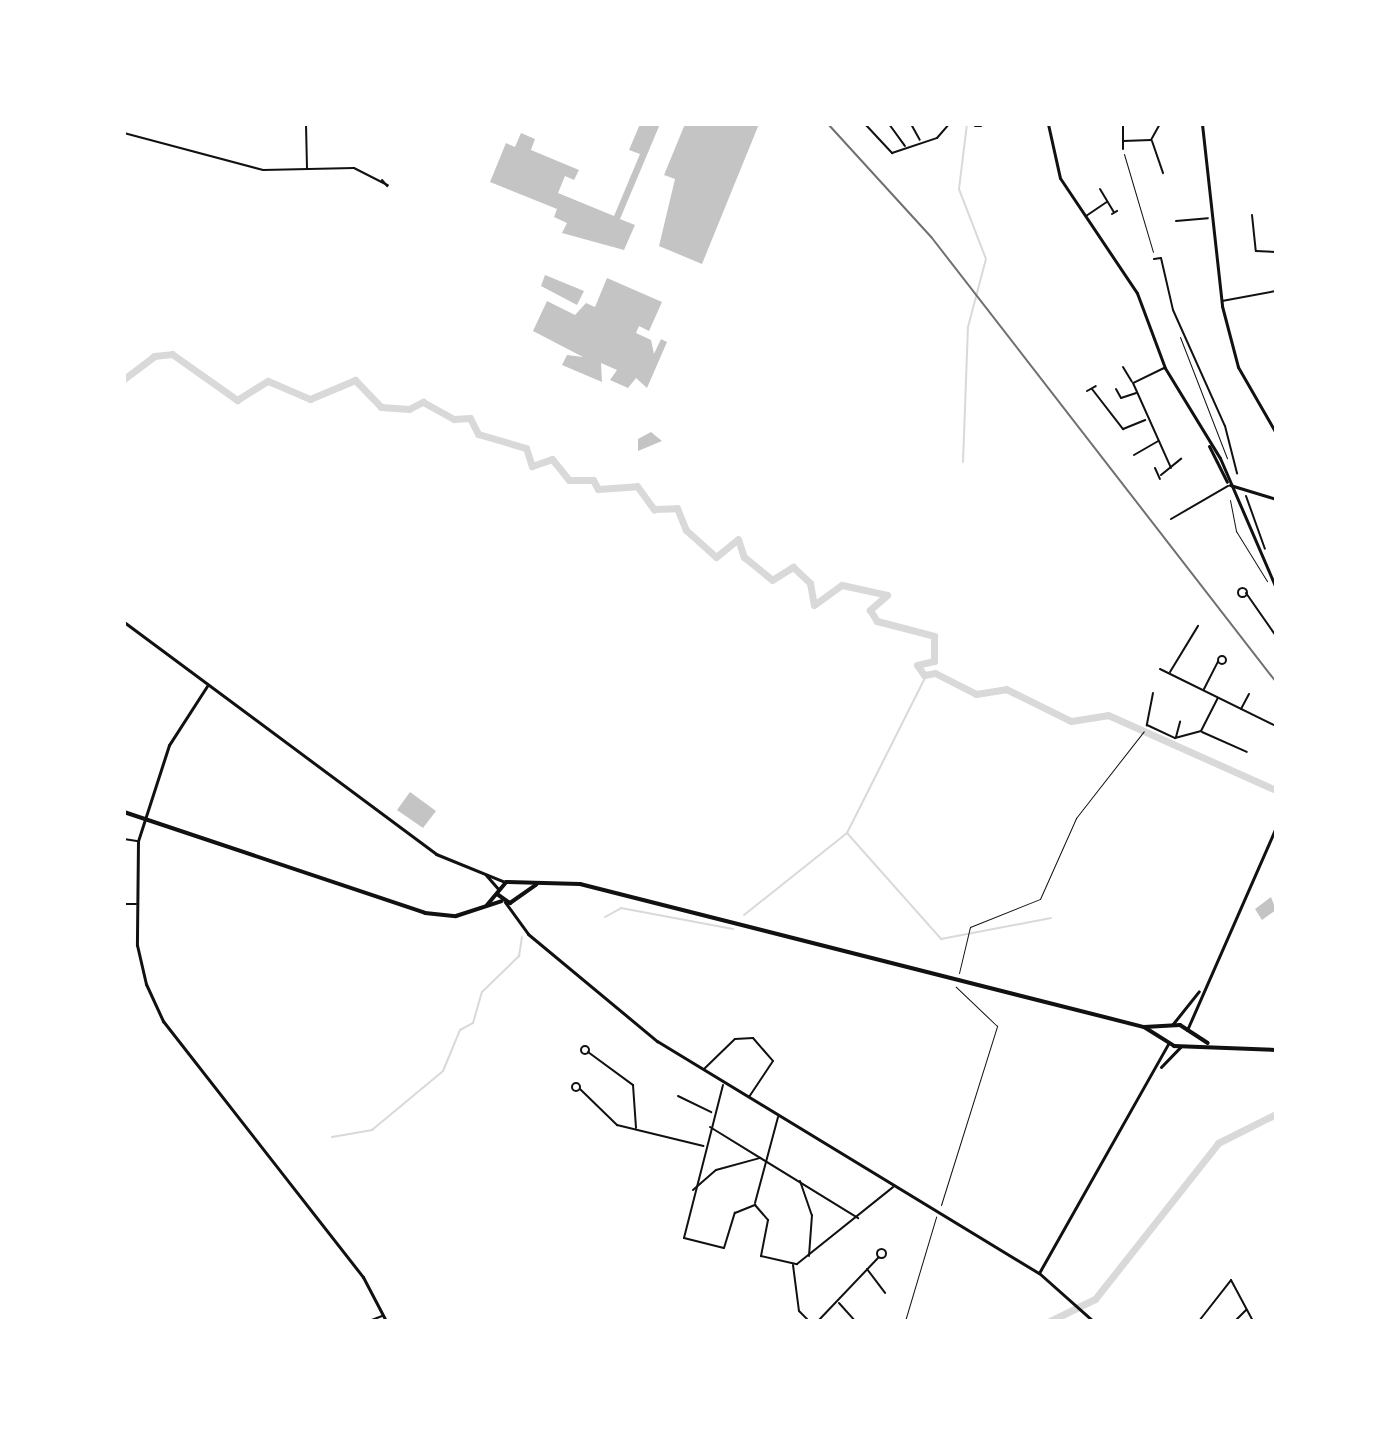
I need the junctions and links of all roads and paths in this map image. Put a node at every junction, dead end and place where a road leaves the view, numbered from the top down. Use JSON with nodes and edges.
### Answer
{"nodes":[{"id":1,"x":306,"y":124,"type":"edge"},
{"id":2,"x":865,"y":124,"type":"edge"},
{"id":3,"x":889,"y":124,"type":"edge"},
{"id":4,"x":911,"y":124,"type":"edge"},
{"id":5,"x":949,"y":124,"type":"edge"},
{"id":6,"x":1048,"y":124,"type":"edge"},
{"id":7,"x":1123,"y":124,"type":"edge"},
{"id":8,"x":1160,"y":124,"type":"edge"},
{"id":9,"x":1202,"y":124,"type":"edge"},
{"id":10,"x":975,"y":126,"type":"edge"},
{"id":11,"x":982,"y":126,"type":"edge"},
{"id":12,"x":124,"y":133,"type":"edge"},
{"id":13,"x":1151,"y":140,"type":"junction"},
{"id":14,"x":921,"y":141,"type":"junction"},
{"id":15,"x":1123,"y":141,"type":"junction"},
{"id":16,"x":905,"y":147,"type":"junction"},
{"id":17,"x":1123,"y":149,"type":"joint"},
{"id":18,"x":308,"y":170,"type":"junction"},
{"id":19,"x":1161,"y":171,"type":"dead end"},
{"id":20,"x":382,"y":180,"type":"dead end"},
{"id":21,"x":1100,"y":189,"type":"dead end"},
{"id":22,"x":1107,"y":202,"type":"junction"},
{"id":23,"x":1114,"y":212,"type":"dead end"},
{"id":24,"x":1252,"y":215,"type":"dead end"},
{"id":25,"x":1085,"y":217,"type":"junction"},
{"id":26,"x":1208,"y":218,"type":"junction"},
{"id":27,"x":1176,"y":221,"type":"dead end"},
{"id":28,"x":1160,"y":252,"type":"dead end"},
{"id":29,"x":1276,"y":252,"type":"edge"},
{"id":30,"x":1161,"y":258,"type":"junction"},
{"id":31,"x":1154,"y":259,"type":"joint"},
{"id":32,"x":1276,"y":291,"type":"edge"},
{"id":33,"x":1221,"y":301,"type":"junction"},
{"id":34,"x":1179,"y":327,"type":"junction"},
{"id":35,"x":1123,"y":367,"type":"dead end"},
{"id":36,"x":1165,"y":368,"type":"junction"},
{"id":37,"x":1133,"y":383,"type":"junction"},
{"id":38,"x":1096,"y":386,"type":"dead end"},
{"id":39,"x":1092,"y":389,"type":"junction"},
{"id":40,"x":1116,"y":389,"type":"dead end"},
{"id":41,"x":1087,"y":391,"type":"dead end"},
{"id":42,"x":1136,"y":392,"type":"junction"},
{"id":43,"x":1147,"y":419,"type":"junction"},
{"id":44,"x":1148,"y":425,"type":"junction"},
{"id":45,"x":1141,"y":427,"type":"dead end"},
{"id":46,"x":1125,"y":430,"type":"junction"},
{"id":47,"x":1276,"y":433,"type":"edge"},
{"id":48,"x":1123,"y":437,"type":"dead end"},
{"id":49,"x":1159,"y":441,"type":"junction"},
{"id":50,"x":1138,"y":446,"type":"dead end"},
{"id":51,"x":1141,"y":451,"type":"junction"},
{"id":52,"x":1231,"y":453,"type":"junction"},
{"id":53,"x":1134,"y":455,"type":"dead end"},
{"id":54,"x":1226,"y":456,"type":"junction"},
{"id":55,"x":1181,"y":459,"type":"dead end"},
{"id":56,"x":1218,"y":459,"type":"junction"},
{"id":57,"x":1155,"y":468,"type":"dead end"},
{"id":58,"x":1171,"y":468,"type":"junction"},
{"id":59,"x":1235,"y":470,"type":"dead end"},
{"id":60,"x":1230,"y":485,"type":"junction"},
{"id":61,"x":1246,"y":496,"type":"dead end"},
{"id":62,"x":1276,"y":499,"type":"edge"},
{"id":63,"x":1249,"y":505,"type":"junction"},
{"id":64,"x":1239,"y":509,"type":"junction"},
{"id":65,"x":1171,"y":519,"type":"dead end"},
{"id":66,"x":1262,"y":527,"type":"dead end"},
{"id":67,"x":1258,"y":529,"type":"junction"},
{"id":68,"x":1238,"y":534,"type":"dead end"},
{"id":69,"x":1265,"y":549,"type":"dead end"},
{"id":70,"x":1274,"y":588,"type":"edge"},
{"id":71,"x":1246,"y":593,"type":"dead end"},
{"id":72,"x":124,"y":622,"type":"edge"},
{"id":73,"x":1198,"y":626,"type":"dead end"},
{"id":74,"x":1276,"y":636,"type":"edge"},
{"id":75,"x":1181,"y":648,"type":"junction"},
{"id":76,"x":1187,"y":651,"type":"dead end"},
{"id":77,"x":1218,"y":661,"type":"dead end"},
{"id":78,"x":1160,"y":669,"type":"dead end"},
{"id":79,"x":1169,"y":674,"type":"junction"},
{"id":80,"x":207,"y":686,"type":"junction"},
{"id":81,"x":1203,"y":690,"type":"junction"},
{"id":82,"x":1249,"y":694,"type":"dead end"},
{"id":83,"x":1147,"y":695,"type":"dead end"},
{"id":84,"x":1218,"y":698,"type":"junction"},
{"id":85,"x":1241,"y":710,"type":"junction"},
{"id":86,"x":1180,"y":722,"type":"dead end"},
{"id":87,"x":1276,"y":726,"type":"edge"},
{"id":88,"x":1201,"y":731,"type":"junction"},
{"id":89,"x":1143,"y":732,"type":"dead end"},
{"id":90,"x":1175,"y":738,"type":"junction"},
{"id":91,"x":1245,"y":749,"type":"dead end"},
{"id":92,"x":124,"y":812,"type":"edge"},
{"id":93,"x":1276,"y":827,"type":"edge"},
{"id":94,"x":124,"y":839,"type":"edge"},
{"id":95,"x":138,"y":841,"type":"junction"},
{"id":96,"x":486,"y":875,"type":"junction"},
{"id":97,"x":505,"y":882,"type":"junction"},
{"id":98,"x":514,"y":884,"type":"junction"},
{"id":99,"x":537,"y":884,"type":"junction"},
{"id":100,"x":497,"y":891,"type":"junction"},
{"id":101,"x":516,"y":898,"type":"junction"},
{"id":102,"x":503,"y":902,"type":"junction"},
{"id":103,"x":124,"y":904,"type":"edge"},
{"id":104,"x":136,"y":904,"type":"junction"},
{"id":105,"x":487,"y":905,"type":"junction"},
{"id":106,"x":514,"y":913,"type":"junction"},
{"id":107,"x":959,"y":975,"type":"dead end"},
{"id":108,"x":956,"y":985,"type":"dead end"},
{"id":109,"x":1199,"y":991,"type":"junction"},
{"id":110,"x":1144,"y":1027,"type":"junction"},
{"id":111,"x":1170,"y":1027,"type":"junction"},
{"id":112,"x":1187,"y":1030,"type":"junction"},
{"id":113,"x":1168,"y":1041,"type":"junction"},
{"id":114,"x":1210,"y":1044,"type":"junction"},
{"id":115,"x":1183,"y":1045,"type":"junction"},
{"id":116,"x":1276,"y":1050,"type":"edge"},
{"id":117,"x":588,"y":1052,"type":"dead end"},
{"id":118,"x":1161,"y":1067,"type":"junction"},
{"id":119,"x":703,"y":1070,"type":"junction"},
{"id":120,"x":723,"y":1085,"type":"junction"},
{"id":121,"x":580,"y":1089,"type":"dead end"},
{"id":122,"x":678,"y":1096,"type":"dead end"},
{"id":123,"x":749,"y":1097,"type":"junction"},
{"id":124,"x":712,"y":1112,"type":"junction"},
{"id":125,"x":779,"y":1116,"type":"junction"},
{"id":126,"x":709,"y":1126,"type":"junction"},
{"id":127,"x":635,"y":1129,"type":"junction"},
{"id":128,"x":704,"y":1147,"type":"junction"},
{"id":129,"x":761,"y":1158,"type":"junction"},
{"id":130,"x":766,"y":1161,"type":"junction"},
{"id":131,"x":800,"y":1181,"type":"junction"},
{"id":132,"x":893,"y":1187,"type":"junction"},
{"id":133,"x":693,"y":1190,"type":"junction"},
{"id":134,"x":755,"y":1205,"type":"junction"},
{"id":135,"x":858,"y":1218,"type":"junction"},
{"id":136,"x":809,"y":1257,"type":"junction"},
{"id":137,"x":879,"y":1257,"type":"dead end"},
{"id":138,"x":794,"y":1264,"type":"junction"},
{"id":139,"x":867,"y":1268,"type":"junction"},
{"id":140,"x":1039,"y":1273,"type":"junction"},
{"id":141,"x":885,"y":1293,"type":"dead end"},
{"id":142,"x":838,"y":1303,"type":"junction"},
{"id":143,"x":1247,"y":1309,"type":"junction"},
{"id":144,"x":383,"y":1316,"type":"junction"},
{"id":145,"x":803,"y":1320,"type":"edge"},
{"id":146,"x":369,"y":1321,"type":"edge"},
{"id":147,"x":386,"y":1321,"type":"edge"},
{"id":148,"x":809,"y":1321,"type":"edge"},
{"id":149,"x":818,"y":1321,"type":"edge"},
{"id":150,"x":855,"y":1321,"type":"edge"},
{"id":151,"x":905,"y":1321,"type":"edge"},
{"id":152,"x":1093,"y":1321,"type":"edge"},
{"id":153,"x":1199,"y":1321,"type":"edge"},
{"id":154,"x":1235,"y":1321,"type":"edge"},
{"id":155,"x":1253,"y":1321,"type":"edge"}],
"edges":[{"from":1,"to":18,"type":"street"},
{"from":2,"to":16,"type":"street"},
{"from":3,"to":16,"type":"street"},
{"from":4,"to":14,"type":"street"},
{"from":5,"to":14,"type":"street"},
{"from":6,"to":25,"type":"main road"},
{"from":7,"to":15,"type":"street"},
{"from":8,"to":13,"type":"street"},
{"from":9,"to":26,"type":"main road"},
{"from":10,"to":11,"type":"street"},
{"from":12,"to":18,"type":"street"},
{"from":13,"to":15,"type":"street"},
{"from":13,"to":19,"type":"street"},
{"from":14,"to":16,"type":"street"},
{"from":15,"to":17,"type":"street"},
{"from":17,"to":31,"type":"path"},
{"from":18,"to":20,"type":"street"},
{"from":21,"to":22,"type":"street"},
{"from":22,"to":23,"type":"street"},
{"from":22,"to":25,"type":"street"},
{"from":24,"to":29,"type":"street"},
{"from":25,"to":36,"type":"main road"},
{"from":26,"to":27,"type":"street"},
{"from":26,"to":33,"type":"main road"},
{"from":28,"to":30,"type":"street"},
{"from":30,"to":31,"type":"street"},
{"from":30,"to":34,"type":"street"},
{"from":32,"to":33,"type":"street"},
{"from":33,"to":47,"type":"main road"},
{"from":34,"to":52,"type":"street"},
{"from":34,"to":54,"type":"path"},
{"from":35,"to":37,"type":"street"},
{"from":36,"to":37,"type":"street"},
{"from":36,"to":56,"type":"main road"},
{"from":37,"to":42,"type":"street"},
{"from":38,"to":39,"type":"street"},
{"from":39,"to":41,"type":"street"},
{"from":39,"to":46,"type":"street"},
{"from":40,"to":42,"type":"street"},
{"from":42,"to":43,"type":"street"},
{"from":43,"to":44,"type":"street"},
{"from":43,"to":46,"type":"street"},
{"from":44,"to":45,"type":"street"},
{"from":44,"to":49,"type":"street"},
{"from":46,"to":48,"type":"street"},
{"from":49,"to":51,"type":"street"},
{"from":49,"to":58,"type":"street"},
{"from":50,"to":51,"type":"street"},
{"from":51,"to":53,"type":"street"},
{"from":52,"to":54,"type":"street"},
{"from":52,"to":59,"type":"street"},
{"from":54,"to":56,"type":"street"},
{"from":55,"to":58,"type":"street"},
{"from":56,"to":60,"type":"main road"},
{"from":57,"to":58,"type":"street"},
{"from":60,"to":62,"type":"main road"},
{"from":60,"to":64,"type":"main road"},
{"from":60,"to":65,"type":"street"},
{"from":61,"to":63,"type":"street"},
{"from":63,"to":64,"type":"street"},
{"from":63,"to":67,"type":"street"},
{"from":64,"to":70,"type":"main road"},
{"from":66,"to":67,"type":"street"},
{"from":67,"to":69,"type":"street"},
{"from":68,"to":70,"type":"path"},
{"from":71,"to":74,"type":"street"},
{"from":72,"to":80,"type":"main road"},
{"from":73,"to":75,"type":"street"},
{"from":75,"to":76,"type":"street"},
{"from":75,"to":79,"type":"street"},
{"from":77,"to":81,"type":"street"},
{"from":78,"to":79,"type":"street"},
{"from":79,"to":81,"type":"street"},
{"from":80,"to":95,"type":"main road"},
{"from":80,"to":96,"type":"main road"},
{"from":81,"to":84,"type":"street"},
{"from":82,"to":85,"type":"street"},
{"from":83,"to":90,"type":"street"},
{"from":84,"to":85,"type":"street"},
{"from":84,"to":88,"type":"street"},
{"from":85,"to":87,"type":"street"},
{"from":86,"to":90,"type":"street"},
{"from":88,"to":90,"type":"street"},
{"from":88,"to":91,"type":"street"},
{"from":89,"to":107,"type":"path"},
{"from":92,"to":105,"type":"main road"},
{"from":93,"to":109,"type":"main road"},
{"from":94,"to":95,"type":"street"},
{"from":95,"to":104,"type":"main road"},
{"from":96,"to":97,"type":"main road"},
{"from":96,"to":100,"type":"main road"},
{"from":97,"to":98,"type":"main road"},
{"from":97,"to":100,"type":"main road"},
{"from":98,"to":99,"type":"main road"},
{"from":98,"to":101,"type":"main road"},
{"from":99,"to":101,"type":"main road"},
{"from":99,"to":110,"type":"main road"},
{"from":100,"to":102,"type":"main road"},
{"from":100,"to":105,"type":"main road"},
{"from":101,"to":102,"type":"main road"},
{"from":101,"to":106,"type":"main road"},
{"from":102,"to":105,"type":"main road"},
{"from":102,"to":106,"type":"main road"},
{"from":103,"to":104,"type":"street"},
{"from":104,"to":144,"type":"main road"},
{"from":106,"to":119,"type":"main road"},
{"from":108,"to":151,"type":"path"},
{"from":109,"to":111,"type":"main road"},
{"from":109,"to":112,"type":"main road"},
{"from":110,"to":111,"type":"main road"},
{"from":110,"to":113,"type":"main road"},
{"from":111,"to":112,"type":"main road"},
{"from":111,"to":113,"type":"main road"},
{"from":112,"to":114,"type":"main road"},
{"from":112,"to":115,"type":"main road"},
{"from":113,"to":115,"type":"main road"},
{"from":113,"to":118,"type":"main road"},
{"from":114,"to":115,"type":"main road"},
{"from":114,"to":116,"type":"main road"},
{"from":115,"to":118,"type":"main road"},
{"from":117,"to":127,"type":"street"},
{"from":118,"to":140,"type":"main road"},
{"from":119,"to":120,"type":"main road"},
{"from":119,"to":123,"type":"street"},
{"from":120,"to":123,"type":"main road"},
{"from":120,"to":124,"type":"street"},
{"from":121,"to":127,"type":"street"},
{"from":122,"to":124,"type":"street"},
{"from":123,"to":125,"type":"main road"},
{"from":124,"to":126,"type":"street"},
{"from":125,"to":130,"type":"street"},
{"from":125,"to":132,"type":"main road"},
{"from":126,"to":128,"type":"street"},
{"from":126,"to":129,"type":"street"},
{"from":127,"to":128,"type":"street"},
{"from":128,"to":133,"type":"street"},
{"from":129,"to":130,"type":"street"},
{"from":129,"to":133,"type":"street"},
{"from":130,"to":131,"type":"street"},
{"from":130,"to":134,"type":"street"},
{"from":131,"to":135,"type":"street"},
{"from":131,"to":136,"type":"street"},
{"from":132,"to":135,"type":"street"},
{"from":132,"to":140,"type":"main road"},
{"from":133,"to":134,"type":"street"},
{"from":134,"to":138,"type":"street"},
{"from":135,"to":136,"type":"street"},
{"from":136,"to":138,"type":"street"},
{"from":137,"to":139,"type":"street"},
{"from":138,"to":145,"type":"street"},
{"from":139,"to":141,"type":"street"},
{"from":139,"to":142,"type":"street"},
{"from":140,"to":152,"type":"main road"},
{"from":142,"to":149,"type":"street"},
{"from":142,"to":150,"type":"street"},
{"from":143,"to":153,"type":"street"},
{"from":143,"to":154,"type":"street"},
{"from":143,"to":155,"type":"street"},
{"from":144,"to":146,"type":"street"},
{"from":144,"to":147,"type":"main road"},
{"from":145,"to":148,"type":"street"}]}
